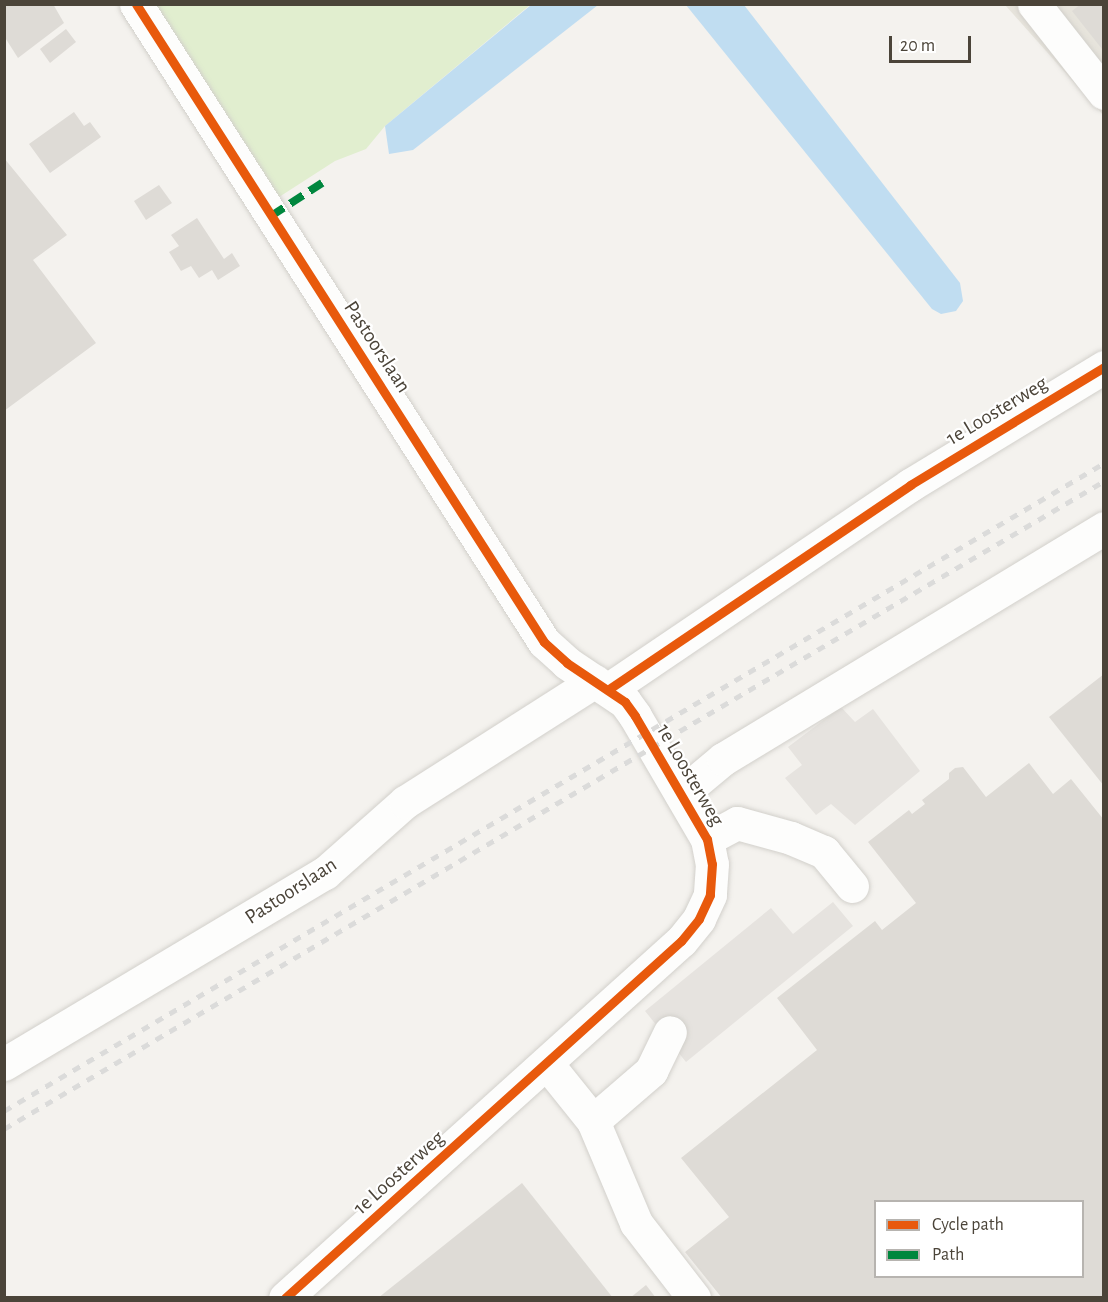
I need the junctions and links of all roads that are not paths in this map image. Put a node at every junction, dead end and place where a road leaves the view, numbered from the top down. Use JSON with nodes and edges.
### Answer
{"nodes":[{"id":1,"x":136,"y":4,"type":"edge"},
{"id":2,"x":1034,"y":4,"type":"edge"},
{"id":3,"x":1104,"y":93,"type":"edge"},
{"id":4,"x":1104,"y":367,"type":"edge"},
{"id":5,"x":1104,"y":528,"type":"edge"},
{"id":6,"x":602,"y":685,"type":"junction"},
{"id":7,"x":681,"y":794,"type":"junction"},
{"id":8,"x":706,"y":839,"type":"junction"},
{"id":9,"x":852,"y":886,"type":"dead end"},
{"id":10,"x":670,"y":1032,"type":"dead end"},
{"id":11,"x":4,"y":1064,"type":"edge"},
{"id":12,"x":548,"y":1065,"type":"junction"},
{"id":13,"x":593,"y":1121,"type":"junction"},
{"id":14,"x":285,"y":1298,"type":"edge"},
{"id":15,"x":694,"y":1298,"type":"edge"}],
"edges":[{"from":1,"to":6,"type":"street","name":"Pastoorslaan"},
{"from":2,"to":3,"type":"street"},
{"from":4,"to":6,"type":"street","name":"1e Loosterweg"},
{"from":5,"to":7,"type":"street","name":"1e Loosterweg"},
{"from":6,"to":7,"type":"street","name":"1e Loosterweg"},
{"from":6,"to":11,"type":"street","name":"Pastoorslaan"},
{"from":7,"to":8,"type":"street","name":"1e Loosterweg"},
{"from":8,"to":9,"type":"street"},
{"from":8,"to":12,"type":"street","name":"1e Loosterweg"},
{"from":10,"to":13,"type":"street"},
{"from":12,"to":13,"type":"street"},
{"from":12,"to":14,"type":"street","name":"1e Loosterweg"},
{"from":13,"to":15,"type":"street"}]}
